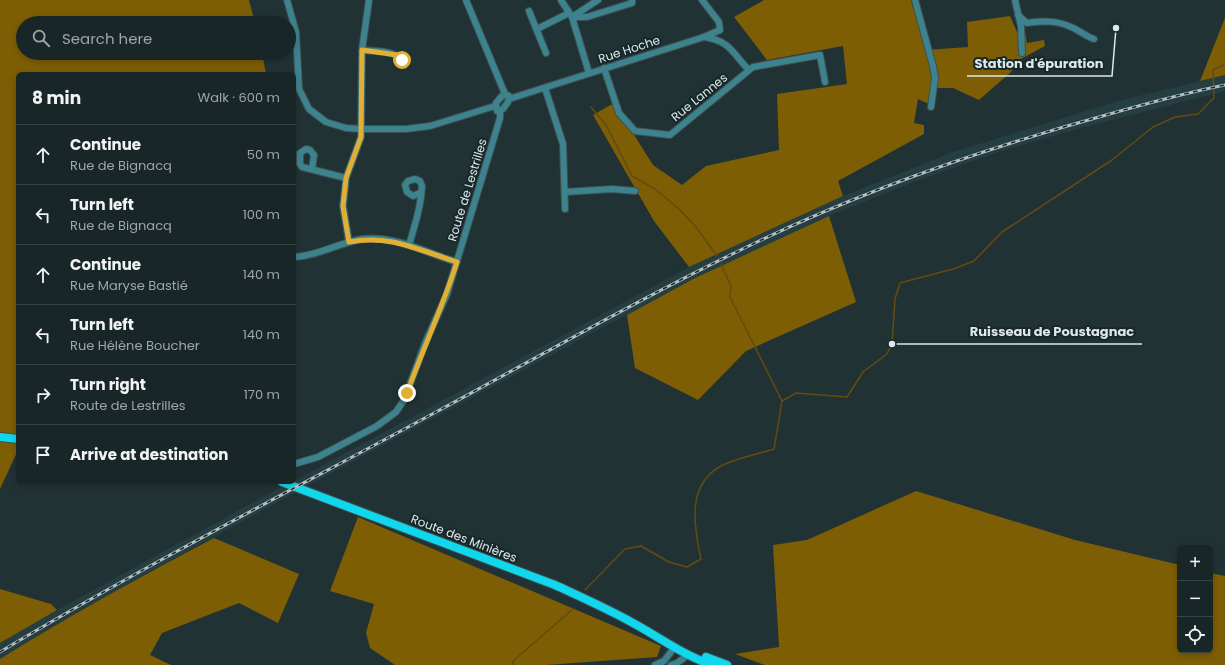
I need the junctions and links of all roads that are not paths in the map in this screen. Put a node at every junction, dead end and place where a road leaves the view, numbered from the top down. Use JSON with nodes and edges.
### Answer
{"nodes":[{"id":1,"x":287,"y":0,"type":"edge"},
{"id":2,"x":369,"y":0,"type":"edge"},
{"id":3,"x":466,"y":0,"type":"edge"},
{"id":4,"x":561,"y":0,"type":"edge"},
{"id":5,"x":598,"y":0,"type":"edge"},
{"id":6,"x":632,"y":0,"type":"edge"},
{"id":7,"x":702,"y":0,"type":"edge"},
{"id":8,"x":915,"y":0,"type":"edge"},
{"id":9,"x":1015,"y":0,"type":"edge"},
{"id":10,"x":529,"y":11,"type":"dead end"},
{"id":11,"x":571,"y":15,"type":"junction"},
{"id":12,"x":1018,"y":15,"type":"junction"},
{"id":13,"x":292,"y":16,"type":"edge"},
{"id":14,"x":537,"y":29,"type":"junction"},
{"id":15,"x":704,"y":37,"type":"junction"},
{"id":16,"x":1094,"y":39,"type":"dead end"},
{"id":17,"x":362,"y":50,"type":"junction"},
{"id":18,"x":546,"y":52,"type":"dead end"},
{"id":19,"x":1022,"y":53,"type":"dead end"},
{"id":20,"x":296,"y":60,"type":"edge"},
{"id":21,"x":404,"y":65,"type":"dead end"},
{"id":22,"x":604,"y":68,"type":"junction"},
{"id":23,"x":749,"y":70,"type":"junction"},
{"id":24,"x":589,"y":73,"type":"junction"},
{"id":25,"x":825,"y":82,"type":"dead end"},
{"id":26,"x":545,"y":88,"type":"junction"},
{"id":27,"x":507,"y":97,"type":"junction"},
{"id":28,"x":495,"y":106,"type":"junction"},
{"id":29,"x":931,"y":107,"type":"dead end"},
{"id":30,"x":500,"y":111,"type":"junction"},
{"id":31,"x":361,"y":130,"type":"junction"},
{"id":32,"x":312,"y":169,"type":"dead end"},
{"id":33,"x":346,"y":178,"type":"junction"},
{"id":34,"x":635,"y":191,"type":"dead end"},
{"id":35,"x":565,"y":192,"type":"junction"},
{"id":36,"x":420,"y":194,"type":"dead end"},
{"id":37,"x":565,"y":209,"type":"dead end"},
{"id":38,"x":349,"y":242,"type":"junction"},
{"id":39,"x":409,"y":245,"type":"junction"},
{"id":40,"x":296,"y":257,"type":"edge"},
{"id":41,"x":457,"y":262,"type":"junction"},
{"id":42,"x":0,"y":437,"type":"edge"},
{"id":43,"x":16,"y":439,"type":"edge"},
{"id":44,"x":296,"y":464,"type":"edge"},
{"id":45,"x":287,"y":484,"type":"edge"},
{"id":46,"x":634,"y":624,"type":"junction"},
{"id":47,"x":674,"y":648,"type":"junction"},
{"id":48,"x":688,"y":652,"type":"junction"},
{"id":49,"x":724,"y":664,"type":"edge"},
{"id":50,"x":655,"y":665,"type":"edge"},
{"id":51,"x":671,"y":665,"type":"edge"},
{"id":52,"x":712,"y":665,"type":"edge"}],
"edges":[{"from":1,"to":13,"type":"street"},
{"from":2,"to":17,"type":"street"},
{"from":3,"to":27,"type":"street"},
{"from":4,"to":11,"type":"street"},
{"from":5,"to":11,"type":"street"},
{"from":6,"to":11,"type":"street"},
{"from":7,"to":15,"type":"street","name":"Rue Hoche"},
{"from":8,"to":29,"type":"street"},
{"from":9,"to":12,"type":"street"},
{"from":10,"to":14,"type":"street"},
{"from":11,"to":14,"type":"street"},
{"from":11,"to":24,"type":"street"},
{"from":12,"to":16,"type":"street"},
{"from":12,"to":19,"type":"street"},
{"from":14,"to":18,"type":"street"},
{"from":15,"to":22,"type":"street","name":"Rue Hoche"},
{"from":15,"to":23,"type":"street"},
{"from":17,"to":21,"type":"street"},
{"from":17,"to":31,"type":"street"},
{"from":20,"to":31,"type":"street"},
{"from":22,"to":23,"type":"street","name":"Rue Lannes"},
{"from":22,"to":24,"type":"street","name":"Rue Hoche"},
{"from":23,"to":25,"type":"street","name":"Rue Lannes"},
{"from":24,"to":26,"type":"street","name":"Rue Hoche"},
{"from":26,"to":27,"type":"street","name":"Rue Hoche"},
{"from":26,"to":35,"type":"street"},
{"from":27,"to":28,"type":"street"},
{"from":27,"to":30,"type":"street"},
{"from":28,"to":30,"type":"street"},
{"from":28,"to":31,"type":"street"},
{"from":30,"to":41,"type":"street","name":"Route de Lestrilles"},
{"from":31,"to":33,"type":"street"},
{"from":32,"to":33,"type":"street"},
{"from":33,"to":38,"type":"street"},
{"from":34,"to":35,"type":"street"},
{"from":35,"to":37,"type":"street"},
{"from":36,"to":39,"type":"street"},
{"from":38,"to":39,"type":"street"},
{"from":38,"to":40,"type":"street"},
{"from":39,"to":41,"type":"street"},
{"from":41,"to":44,"type":"street","name":"Route de Lestrilles"},
{"from":42,"to":43,"type":"main road"},
{"from":45,"to":46,"type":"main road","name":"Route des Minières"},
{"from":46,"to":47,"type":"main road","name":"Route des Minières"},
{"from":46,"to":48,"type":"main road","name":"Route des Minières"},
{"from":47,"to":48,"type":"main road","name":"Route des Minières"},
{"from":47,"to":50,"type":"street"},
{"from":48,"to":49,"type":"main road"},
{"from":48,"to":51,"type":"street"},
{"from":48,"to":52,"type":"main road"}]}
